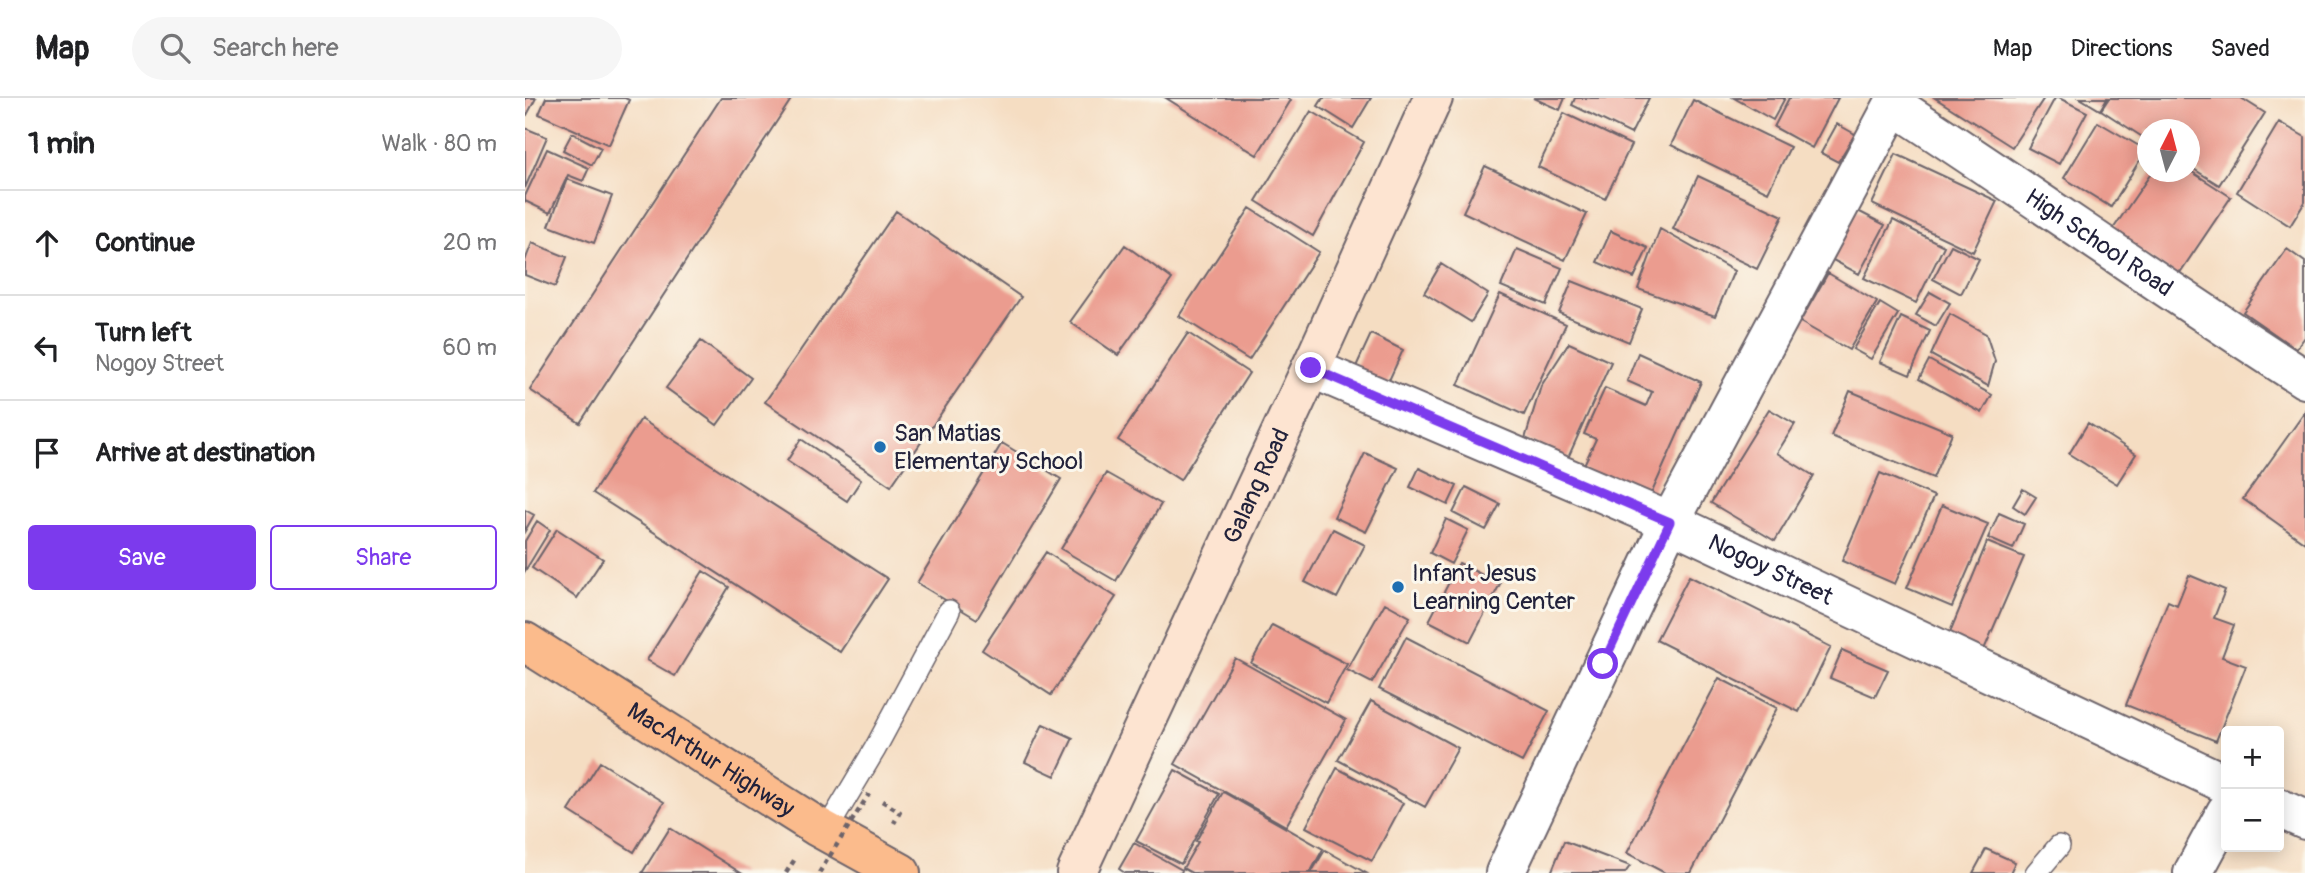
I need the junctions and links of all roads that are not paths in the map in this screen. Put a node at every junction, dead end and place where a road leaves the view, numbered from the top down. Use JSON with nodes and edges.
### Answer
{"nodes":[{"id":1,"x":1433,"y":98,"type":"edge"},
{"id":2,"x":1895,"y":101,"type":"edge"},
{"id":3,"x":1311,"y":368,"type":"junction"},
{"id":4,"x":2305,"y":379,"type":"edge"},
{"id":5,"x":1670,"y":522,"type":"junction"},
{"id":6,"x":949,"y":611,"type":"dead end"},
{"id":7,"x":525,"y":642,"type":"edge"},
{"id":8,"x":2221,"y":782,"type":"edge"},
{"id":9,"x":2284,"y":810,"type":"edge"},
{"id":10,"x":2221,"y":820,"type":"edge"},
{"id":11,"x":2305,"y":820,"type":"edge"},
{"id":12,"x":826,"y":831,"type":"junction"},
{"id":13,"x":2059,"y":846,"type":"dead end"},
{"id":14,"x":901,"y":873,"type":"edge"},
{"id":15,"x":1076,"y":873,"type":"edge"},
{"id":16,"x":1504,"y":873,"type":"edge"},
{"id":17,"x":2036,"y":873,"type":"edge"},
{"id":18,"x":2193,"y":873,"type":"edge"}],
"edges":[{"from":1,"to":3,"type":"street","name":"Galang Road"},
{"from":2,"to":4,"type":"street","name":"High School Road"},
{"from":2,"to":5,"type":"street"},
{"from":3,"to":5,"type":"street","name":"Nogoy Street"},
{"from":3,"to":15,"type":"street","name":"Galang Road"},
{"from":5,"to":8,"type":"street","name":"Nogoy Street"},
{"from":5,"to":16,"type":"street"},
{"from":6,"to":12,"type":"lane"},
{"from":7,"to":12,"type":"highway","name":"MacArthur Highway"},
{"from":9,"to":11,"type":"street"},
{"from":10,"to":18,"type":"street"},
{"from":12,"to":14,"type":"highway","name":"MacArthur Highway"},
{"from":13,"to":17,"type":"lane"}]}
